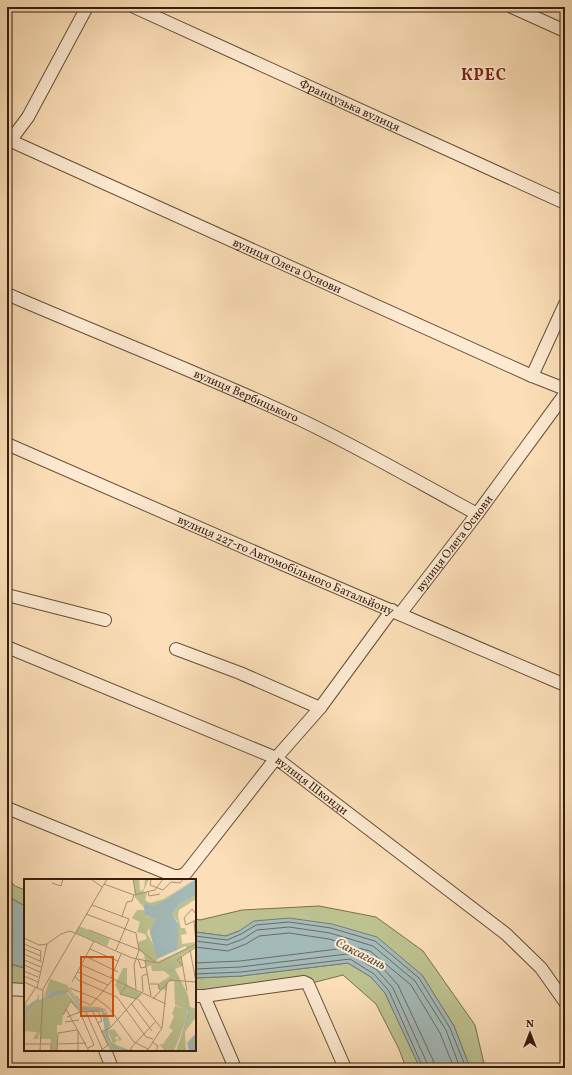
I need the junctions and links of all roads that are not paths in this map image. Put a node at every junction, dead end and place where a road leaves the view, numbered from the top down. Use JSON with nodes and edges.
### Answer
{"nodes":[{"id":1,"x":87,"y":7,"type":"edge"},
{"id":2,"x":134,"y":7,"type":"edge"},
{"id":3,"x":512,"y":7,"type":"edge"},
{"id":4,"x":565,"y":31,"type":"edge"},
{"id":5,"x":9,"y":143,"type":"edge"},
{"id":6,"x":565,"y":203,"type":"edge"},
{"id":7,"x":7,"y":294,"type":"edge"},
{"id":8,"x":565,"y":304,"type":"edge"},
{"id":9,"x":532,"y":376,"type":"junction"},
{"id":10,"x":565,"y":389,"type":"edge"},
{"id":11,"x":565,"y":394,"type":"edge"},
{"id":12,"x":7,"y":444,"type":"edge"},
{"id":13,"x":477,"y":514,"type":"junction"},
{"id":14,"x":7,"y":595,"type":"edge"},
{"id":15,"x":396,"y":612,"type":"junction"},
{"id":16,"x":105,"y":620,"type":"dead end"},
{"id":17,"x":7,"y":647,"type":"edge"},
{"id":18,"x":176,"y":649,"type":"dead end"},
{"id":19,"x":565,"y":685,"type":"edge"},
{"id":20,"x":320,"y":708,"type":"junction"},
{"id":21,"x":276,"y":758,"type":"junction"},
{"id":22,"x":7,"y":808,"type":"edge"},
{"id":23,"x":7,"y":989,"type":"edge"},
{"id":24,"x":24,"y":990,"type":"edge"},
{"id":25,"x":200,"y":996,"type":"edge"},
{"id":26,"x":565,"y":1002,"type":"edge"},
{"id":27,"x":105,"y":1051,"type":"edge"},
{"id":28,"x":112,"y":1068,"type":"edge"},
{"id":29,"x":235,"y":1068,"type":"edge"},
{"id":30,"x":345,"y":1068,"type":"edge"}],
"edges":[{"from":1,"to":5,"type":"street"},
{"from":2,"to":6,"type":"street","name":"Французька вулиця"},
{"from":3,"to":4,"type":"street"},
{"from":5,"to":9,"type":"street","name":"вулиця Олега Основи"},
{"from":7,"to":13,"type":"street","name":"вулиця Вербицького"},
{"from":8,"to":9,"type":"street"},
{"from":9,"to":10,"type":"street","name":"вулиця Олега Основи"},
{"from":11,"to":13,"type":"street","name":"вулиця Олега Основи"},
{"from":12,"to":15,"type":"street","name":"вулиця 227-го Автомобільного Батальйону"},
{"from":13,"to":15,"type":"street","name":"вулиця Олега Основи"},
{"from":14,"to":16,"type":"street"},
{"from":15,"to":19,"type":"street","name":"вулиця 227-го Автомобільного Батальйону"},
{"from":15,"to":20,"type":"street","name":"вулиця Олега Основи"},
{"from":17,"to":21,"type":"street","name":"вулиця Шконди"},
{"from":18,"to":20,"type":"street"},
{"from":20,"to":21,"type":"street","name":"вулиця Олега Основи"},
{"from":21,"to":22,"type":"street","name":"вулиця Олега Основи"},
{"from":21,"to":26,"type":"street","name":"вулиця Шконди"},
{"from":23,"to":24,"type":"street"},
{"from":25,"to":29,"type":"street"},
{"from":25,"to":30,"type":"street"},
{"from":27,"to":28,"type":"street"}]}
